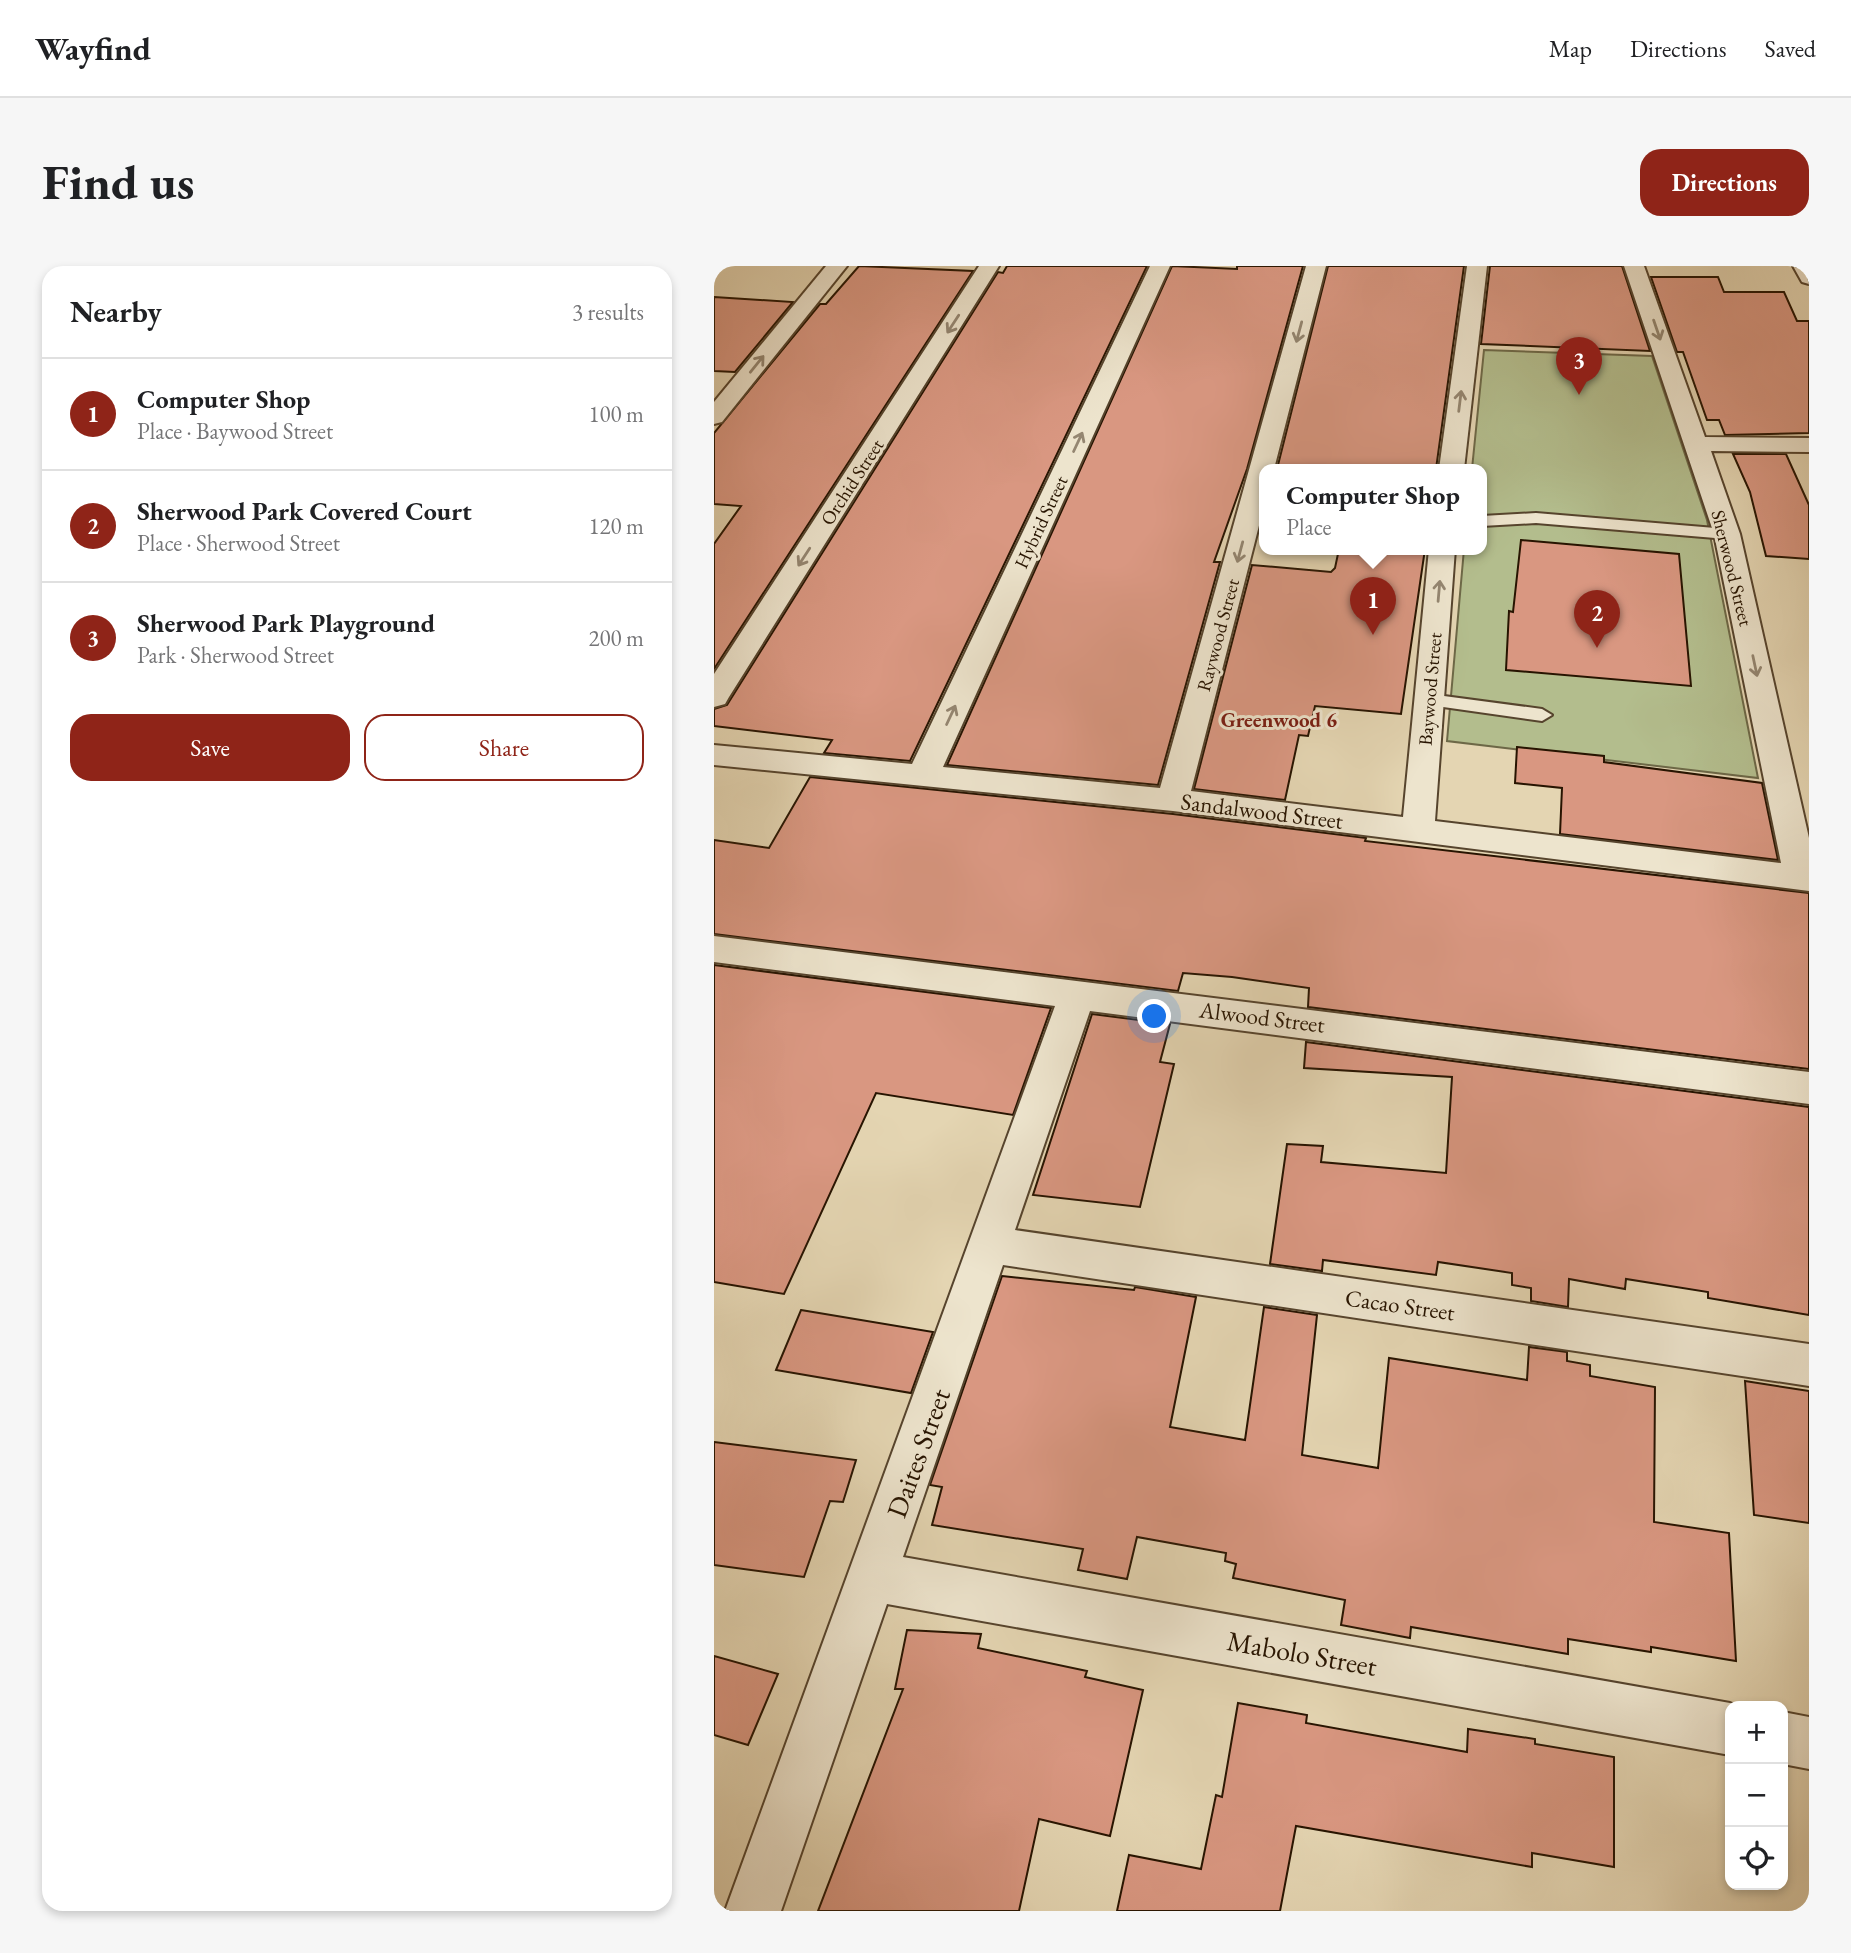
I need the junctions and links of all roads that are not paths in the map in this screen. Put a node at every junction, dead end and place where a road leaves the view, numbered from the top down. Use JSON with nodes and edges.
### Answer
{"nodes":[{"id":1,"x":837,"y":266,"type":"edge"},
{"id":2,"x":989,"y":266,"type":"edge"},
{"id":3,"x":1160,"y":266,"type":"edge"},
{"id":4,"x":1316,"y":266,"type":"edge"},
{"id":5,"x":1477,"y":266,"type":"edge"},
{"id":6,"x":1634,"y":266,"type":"edge"},
{"id":7,"x":1803,"y":266,"type":"edge"},
{"id":8,"x":1809,"y":278,"type":"edge"},
{"id":9,"x":714,"y":417,"type":"edge"},
{"id":10,"x":1696,"y":444,"type":"junction"},
{"id":11,"x":1809,"y":446,"type":"edge"},
{"id":12,"x":1263,"y":464,"type":"edge"},
{"id":13,"x":1452,"y":464,"type":"edge"},
{"id":14,"x":1259,"y":479,"type":"edge"},
{"id":15,"x":1487,"y":521,"type":"edge"},
{"id":16,"x":1727,"y":534,"type":"junction"},
{"id":17,"x":1441,"y":555,"type":"edge"},
{"id":18,"x":714,"y":697,"type":"edge"},
{"id":19,"x":1429,"y":700,"type":"junction"},
{"id":20,"x":1542,"y":715,"type":"dead end"},
{"id":21,"x":714,"y":755,"type":"edge"},
{"id":22,"x":922,"y":777,"type":"junction"},
{"id":23,"x":1173,"y":800,"type":"junction"},
{"id":24,"x":1418,"y":830,"type":"junction"},
{"id":25,"x":1805,"y":878,"type":"edge"},
{"id":26,"x":714,"y":949,"type":"edge"},
{"id":27,"x":1078,"y":993,"type":"junction"},
{"id":28,"x":1809,"y":1088,"type":"edge"},
{"id":29,"x":991,"y":1245,"type":"junction"},
{"id":30,"x":1809,"y":1365,"type":"edge"},
{"id":31,"x":874,"y":1577,"type":"junction"},
{"id":32,"x":1725,"y":1728,"type":"edge"},
{"id":33,"x":1788,"y":1739,"type":"edge"},
{"id":34,"x":1809,"y":1743,"type":"edge"},
{"id":35,"x":753,"y":1911,"type":"edge"}],
"edges":[{"from":9,"to":1,"type":"street","one_way":true},
{"from":2,"to":18,"type":"street","name":"Orchid Street","one_way":true},
{"from":22,"to":3,"type":"street","name":"Hybrid Street","one_way":true},
{"from":4,"to":12,"type":"street","name":"Raywood Street","one_way":true},
{"from":13,"to":5,"type":"street","one_way":true},
{"from":6,"to":10,"type":"street","name":"Sherwood Street","one_way":true},
{"from":7,"to":8,"type":"street"},
{"from":10,"to":11,"type":"street"},
{"from":10,"to":16,"type":"street","name":"Sherwood Street"},
{"from":14,"to":23,"type":"street","name":"Raywood Street","one_way":true},
{"from":15,"to":16,"type":"lane"},
{"from":16,"to":25,"type":"street","name":"Sherwood Street","one_way":true},
{"from":19,"to":17,"type":"street","name":"Baywood Street","one_way":true},
{"from":19,"to":20,"type":"lane"},
{"from":19,"to":24,"type":"street","name":"Baywood Street"},
{"from":21,"to":22,"type":"street","name":"Sandalwood Street"},
{"from":22,"to":23,"type":"street","name":"Sandalwood Street"},
{"from":23,"to":24,"type":"street","name":"Sandalwood Street"},
{"from":24,"to":25,"type":"street","name":"Sandalwood Street"},
{"from":26,"to":27,"type":"street","name":"Alwood Street"},
{"from":27,"to":28,"type":"street","name":"Alwood Street"},
{"from":27,"to":29,"type":"street","name":"Daites Street"},
{"from":29,"to":30,"type":"street","name":"Cacao Street"},
{"from":29,"to":31,"type":"street","name":"Daites Street"},
{"from":31,"to":32,"type":"street","name":"Mabolo Street"},
{"from":31,"to":35,"type":"street","name":"Daites Street"},
{"from":33,"to":34,"type":"street"}]}
